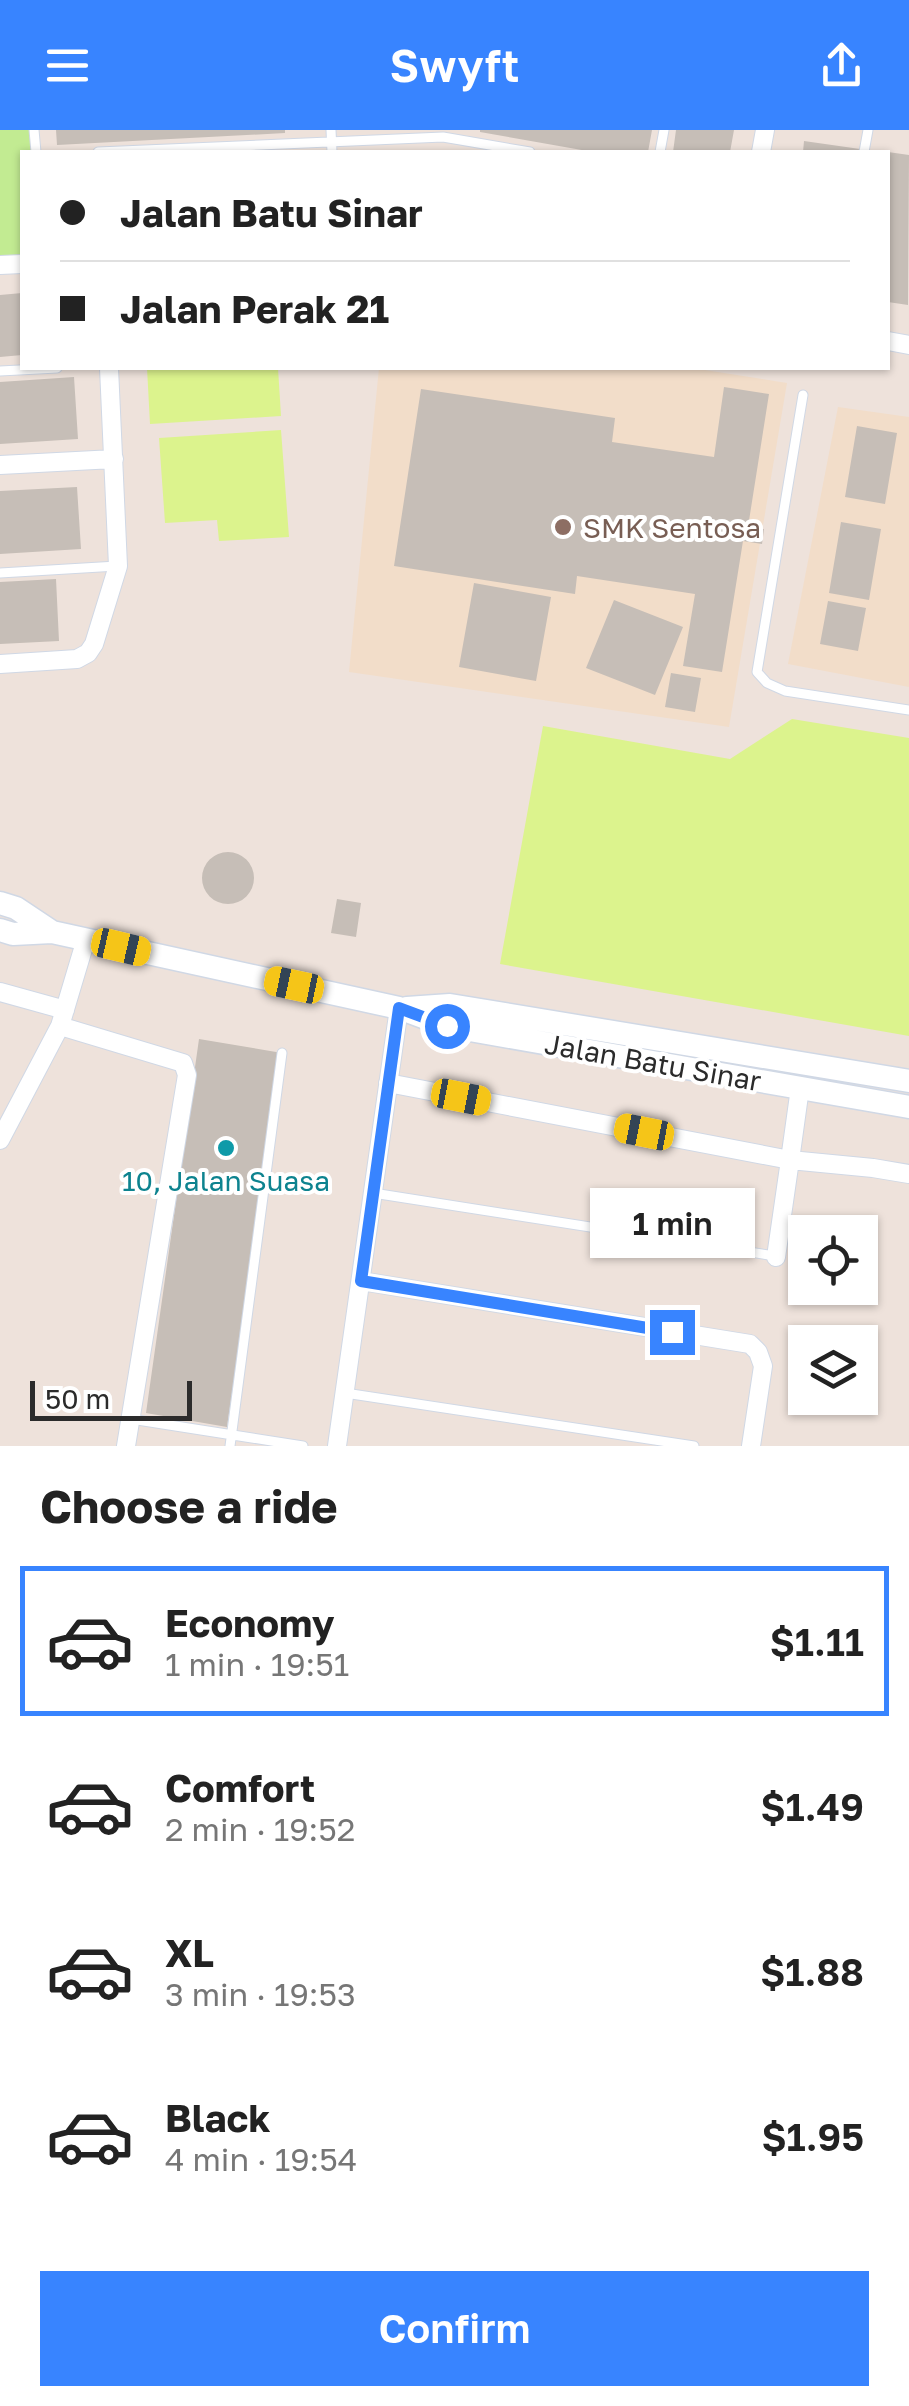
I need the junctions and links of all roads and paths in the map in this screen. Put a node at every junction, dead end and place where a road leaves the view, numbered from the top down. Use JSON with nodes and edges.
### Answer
{"nodes":[{"id":1,"x":330,"y":130,"type":"edge"},
{"id":2,"x":332,"y":147,"type":"edge"},
{"id":3,"x":192,"y":150,"type":"edge"},
{"id":4,"x":518,"y":150,"type":"edge"},
{"id":5,"x":109,"y":370,"type":"edge"},
{"id":6,"x":803,"y":395,"type":"dead end"},
{"id":7,"x":114,"y":458,"type":"junction"},
{"id":8,"x":0,"y":465,"type":"edge"},
{"id":9,"x":118,"y":566,"type":"junction"},
{"id":10,"x":0,"y":573,"type":"edge"},
{"id":11,"x":0,"y":664,"type":"edge"},
{"id":12,"x":909,"y":710,"type":"edge"},
{"id":13,"x":0,"y":904,"type":"edge"},
{"id":14,"x":0,"y":930,"type":"edge"},
{"id":15,"x":52,"y":932,"type":"junction"},
{"id":16,"x":86,"y":939,"type":"junction"},
{"id":17,"x":0,"y":992,"type":"edge"},
{"id":18,"x":399,"y":1008,"type":"junction"},
{"id":19,"x":62,"y":1018,"type":"junction"},
{"id":20,"x":282,"y":1053,"type":"dead end"},
{"id":21,"x":909,"y":1082,"type":"edge"},
{"id":22,"x":388,"y":1083,"type":"junction"},
{"id":23,"x":800,"y":1088,"type":"junction"},
{"id":24,"x":909,"y":1107,"type":"edge"},
{"id":25,"x":0,"y":1140,"type":"edge"},
{"id":26,"x":790,"y":1160,"type":"junction"},
{"id":27,"x":909,"y":1174,"type":"edge"},
{"id":28,"x":373,"y":1192,"type":"junction"},
{"id":29,"x":776,"y":1256,"type":"joint"},
{"id":30,"x":361,"y":1281,"type":"junction"},
{"id":31,"x":345,"y":1393,"type":"junction"},
{"id":32,"x":131,"y":1418,"type":"junction"},
{"id":33,"x":230,"y":1440,"type":"edge"},
{"id":34,"x":126,"y":1446,"type":"edge"},
{"id":35,"x":303,"y":1446,"type":"edge"},
{"id":36,"x":338,"y":1446,"type":"edge"},
{"id":37,"x":694,"y":1446,"type":"edge"},
{"id":38,"x":752,"y":1446,"type":"edge"}],
"edges":[{"from":1,"to":2,"type":"lane"},
{"from":2,"to":3,"type":"lane"},
{"from":2,"to":4,"type":"lane"},
{"from":5,"to":7,"type":"street"},
{"from":6,"to":12,"type":"lane"},
{"from":7,"to":8,"type":"street"},
{"from":7,"to":9,"type":"street"},
{"from":9,"to":10,"type":"lane"},
{"from":9,"to":11,"type":"street"},
{"from":13,"to":15,"type":"street","name":"Jalan Batu Sinar"},
{"from":14,"to":15,"type":"street","name":"Jalan Batu Sinar"},
{"from":15,"to":16,"type":"street","name":"Jalan Batu Sinar"},
{"from":16,"to":18,"type":"street","name":"Jalan Batu Sinar"},
{"from":16,"to":19,"type":"street"},
{"from":17,"to":19,"type":"street"},
{"from":18,"to":21,"type":"street","name":"Jalan Batu Sinar"},
{"from":18,"to":22,"type":"street"},
{"from":18,"to":23,"type":"street","name":"Jalan Batu Sinar"},
{"from":19,"to":25,"type":"street"},
{"from":19,"to":32,"type":"street"},
{"from":20,"to":33,"type":"lane"},
{"from":22,"to":26,"type":"street"},
{"from":22,"to":28,"type":"street"},
{"from":23,"to":24,"type":"street","name":"Jalan Batu Sinar"},
{"from":23,"to":26,"type":"street"},
{"from":26,"to":27,"type":"street"},
{"from":26,"to":29,"type":"street"},
{"from":28,"to":29,"type":"lane"},
{"from":28,"to":30,"type":"street"},
{"from":30,"to":31,"type":"street"},
{"from":30,"to":38,"type":"street"},
{"from":31,"to":36,"type":"street"},
{"from":31,"to":37,"type":"lane"},
{"from":32,"to":33,"type":"lane"},
{"from":32,"to":34,"type":"street"},
{"from":33,"to":35,"type":"lane"}]}
